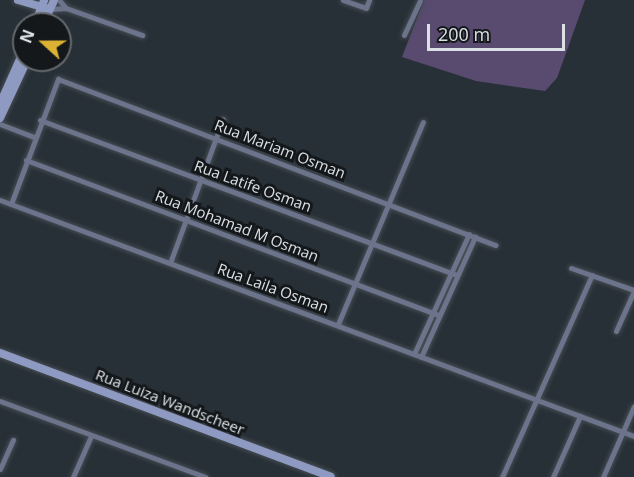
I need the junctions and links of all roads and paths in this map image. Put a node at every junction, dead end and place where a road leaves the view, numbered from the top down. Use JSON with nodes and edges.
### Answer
{"nodes":[{"id":1,"x":18,"y":0,"type":"edge"},
{"id":2,"x":44,"y":0,"type":"edge"},
{"id":3,"x":54,"y":0,"type":"edge"},
{"id":4,"x":59,"y":0,"type":"edge"},
{"id":5,"x":343,"y":0,"type":"edge"},
{"id":6,"x":369,"y":0,"type":"edge"},
{"id":7,"x":420,"y":0,"type":"edge"},
{"id":8,"x":66,"y":8,"type":"junction"},
{"id":9,"x":41,"y":9,"type":"junction"},
{"id":10,"x":50,"y":9,"type":"junction"},
{"id":11,"x":40,"y":12,"type":"edge"},
{"id":12,"x":49,"y":12,"type":"edge"},
{"id":13,"x":142,"y":34,"type":"dead end"},
{"id":14,"x":404,"y":35,"type":"dead end"},
{"id":15,"x":14,"y":72,"type":"edge"},
{"id":16,"x":21,"y":72,"type":"edge"},
{"id":17,"x":0,"y":104,"type":"edge"},
{"id":18,"x":0,"y":118,"type":"edge"},
{"id":19,"x":224,"y":119,"type":"dead end"},
{"id":20,"x":40,"y":120,"type":"junction"},
{"id":21,"x":423,"y":122,"type":"dead end"},
{"id":22,"x":0,"y":124,"type":"edge"},
{"id":23,"x":34,"y":137,"type":"junction"},
{"id":24,"x":216,"y":138,"type":"junction"},
{"id":25,"x":26,"y":160,"type":"junction"},
{"id":26,"x":201,"y":180,"type":"junction"},
{"id":27,"x":0,"y":200,"type":"edge"},
{"id":28,"x":11,"y":204,"type":"junction"},
{"id":29,"x":389,"y":204,"type":"junction"},
{"id":30,"x":186,"y":220,"type":"junction"},
{"id":31,"x":468,"y":234,"type":"junction"},
{"id":32,"x":475,"y":237,"type":"junction"},
{"id":33,"x":372,"y":244,"type":"junction"},
{"id":34,"x":496,"y":245,"type":"dead end"},
{"id":35,"x":170,"y":263,"type":"junction"},
{"id":36,"x":571,"y":268,"type":"dead end"},
{"id":37,"x":454,"y":274,"type":"junction"},
{"id":38,"x":592,"y":275,"type":"junction"},
{"id":39,"x":355,"y":284,"type":"junction"},
{"id":40,"x":634,"y":291,"type":"edge"},
{"id":41,"x":436,"y":314,"type":"junction"},
{"id":42,"x":338,"y":324,"type":"junction"},
{"id":43,"x":616,"y":331,"type":"dead end"},
{"id":44,"x":0,"y":353,"type":"edge"},
{"id":45,"x":414,"y":354,"type":"junction"},
{"id":46,"x":421,"y":357,"type":"junction"},
{"id":47,"x":0,"y":401,"type":"edge"},
{"id":48,"x":536,"y":401,"type":"junction"},
{"id":49,"x":634,"y":406,"type":"edge"},
{"id":50,"x":580,"y":416,"type":"junction"},
{"id":51,"x":622,"y":432,"type":"junction"},
{"id":52,"x":92,"y":436,"type":"junction"},
{"id":53,"x":634,"y":436,"type":"edge"},
{"id":54,"x":13,"y":440,"type":"dead end"},
{"id":55,"x":0,"y":469,"type":"edge"},
{"id":56,"x":73,"y":477,"type":"edge"},
{"id":57,"x":205,"y":477,"type":"edge"},
{"id":58,"x":331,"y":477,"type":"edge"},
{"id":59,"x":502,"y":477,"type":"edge"},
{"id":60,"x":553,"y":477,"type":"edge"},
{"id":61,"x":603,"y":477,"type":"edge"}],
"edges":[{"from":1,"to":9,"type":"main road"},
{"from":2,"to":9,"type":"main road"},
{"from":3,"to":10,"type":"main road"},
{"from":4,"to":8,"type":"street"},
{"from":5,"to":6,"type":"street"},
{"from":7,"to":14,"type":"street"},
{"from":8,"to":10,"type":"street"},
{"from":8,"to":13,"type":"street"},
{"from":9,"to":10,"type":"main road"},
{"from":9,"to":11,"type":"main road"},
{"from":10,"to":12,"type":"main road"},
{"from":15,"to":17,"type":"main road"},
{"from":16,"to":18,"type":"main road"},
{"from":19,"to":24,"type":"street"},
{"from":20,"to":23,"type":"street"},
{"from":20,"to":24,"type":"street","name":"Rua Mariam Osman"},
{"from":20,"to":26,"type":"street","name":"Rua Latife Osman"},
{"from":21,"to":29,"type":"street"},
{"from":22,"to":23,"type":"street"},
{"from":23,"to":25,"type":"street"},
{"from":24,"to":26,"type":"street"},
{"from":24,"to":29,"type":"street","name":"Rua Mariam Osman"},
{"from":25,"to":28,"type":"street"},
{"from":25,"to":30,"type":"street","name":"Rua Mohamad M Osman"},
{"from":26,"to":30,"type":"street"},
{"from":26,"to":33,"type":"street","name":"Rua Latife Osman"},
{"from":27,"to":28,"type":"street","name":"Rua Laila Osman"},
{"from":28,"to":35,"type":"street","name":"Rua Laila Osman"},
{"from":29,"to":31,"type":"street","name":"Rua Mariam Osman"},
{"from":29,"to":33,"type":"street"},
{"from":30,"to":35,"type":"street"},
{"from":30,"to":39,"type":"street","name":"Rua Mohamad M Osman"},
{"from":31,"to":32,"type":"street","name":"Rua Mariam Osman"},
{"from":31,"to":37,"type":"street"},
{"from":32,"to":34,"type":"street","name":"Rua Mariam Osman"},
{"from":32,"to":37,"type":"street"},
{"from":33,"to":37,"type":"street","name":"Rua Latife Osman"},
{"from":33,"to":39,"type":"street"},
{"from":35,"to":42,"type":"street","name":"Rua Laila Osman"},
{"from":36,"to":38,"type":"street"},
{"from":37,"to":41,"type":"street"},
{"from":38,"to":40,"type":"street"},
{"from":38,"to":48,"type":"street"},
{"from":39,"to":41,"type":"street","name":"Rua Mohamad M Osman"},
{"from":39,"to":42,"type":"street"},
{"from":40,"to":43,"type":"street"},
{"from":41,"to":45,"type":"street"},
{"from":41,"to":46,"type":"street"},
{"from":42,"to":45,"type":"street","name":"Rua Laila Osman"},
{"from":44,"to":58,"type":"main road","name":"Rua Luiza Wandscheer"},
{"from":45,"to":46,"type":"street","name":"Rua Laila Osman"},
{"from":46,"to":48,"type":"street","name":"Rua Laila Osman"},
{"from":47,"to":52,"type":"street"},
{"from":48,"to":50,"type":"street","name":"Rua Laila Osman"},
{"from":48,"to":59,"type":"street"},
{"from":49,"to":51,"type":"street"},
{"from":50,"to":51,"type":"street","name":"Rua Laila Osman"},
{"from":50,"to":60,"type":"street"},
{"from":51,"to":53,"type":"street","name":"Rua Laila Osman"},
{"from":51,"to":61,"type":"street"},
{"from":52,"to":56,"type":"street"},
{"from":52,"to":57,"type":"street"},
{"from":54,"to":55,"type":"street"}]}
